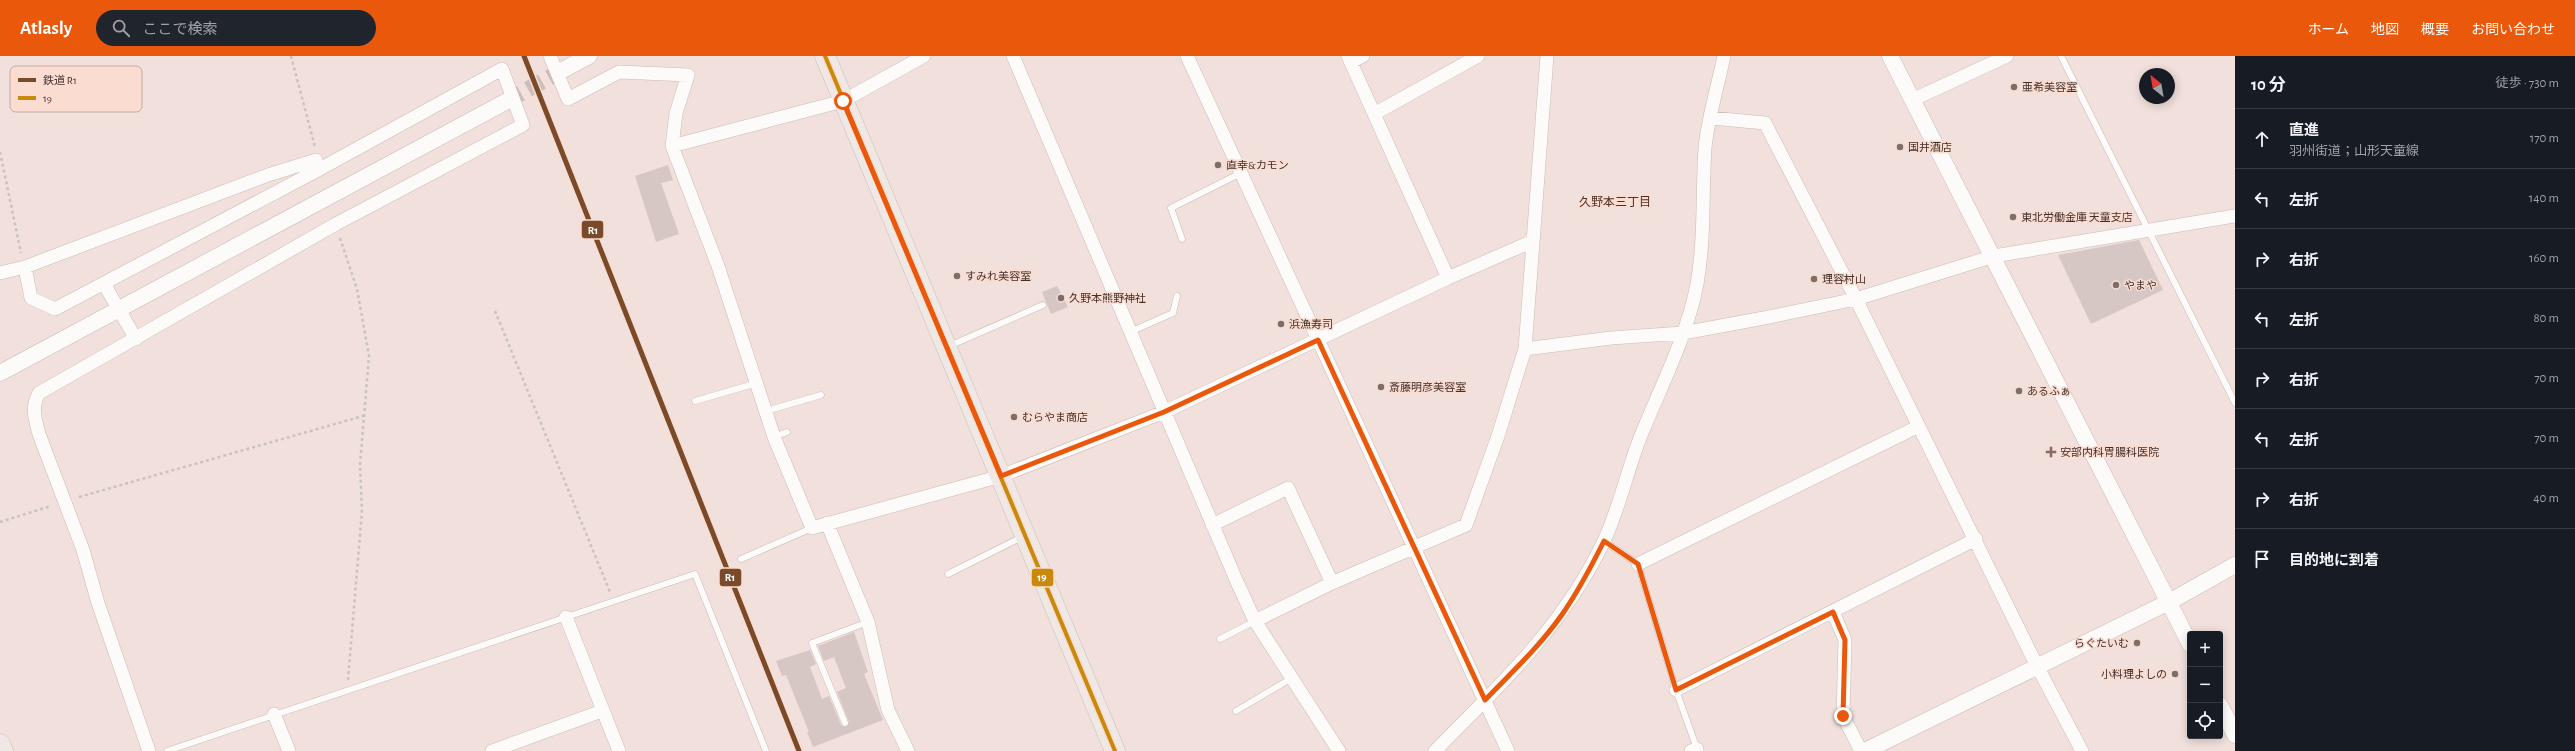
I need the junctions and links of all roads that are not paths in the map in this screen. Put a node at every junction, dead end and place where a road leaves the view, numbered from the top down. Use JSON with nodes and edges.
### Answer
{"nodes":[{"id":1,"x":550,"y":56,"type":"edge"},
{"id":2,"x":588,"y":56,"type":"edge"},
{"id":3,"x":825,"y":56,"type":"edge"},
{"id":4,"x":924,"y":56,"type":"edge"},
{"id":5,"x":1014,"y":56,"type":"edge"},
{"id":6,"x":1187,"y":56,"type":"edge"},
{"id":7,"x":1363,"y":56,"type":"edge"},
{"id":8,"x":1478,"y":56,"type":"edge"},
{"id":9,"x":1547,"y":56,"type":"edge"},
{"id":10,"x":1724,"y":56,"type":"edge"},
{"id":11,"x":1890,"y":56,"type":"edge"},
{"id":12,"x":2007,"y":56,"type":"edge"},
{"id":13,"x":2061,"y":56,"type":"edge"},
{"id":14,"x":1349,"y":59,"type":"edge"},
{"id":15,"x":561,"y":71,"type":"tunnel mouth"},
{"id":16,"x":1912,"y":100,"type":"junction"},
{"id":17,"x":507,"y":101,"type":"tunnel mouth"},
{"id":18,"x":843,"y":101,"type":"junction"},
{"id":19,"x":1374,"y":114,"type":"junction"},
{"id":20,"x":1711,"y":118,"type":"junction"},
{"id":21,"x":672,"y":146,"type":"junction"},
{"id":22,"x":317,"y":165,"type":"junction"},
{"id":23,"x":1241,"y":173,"type":"junction"},
{"id":24,"x":2235,"y":216,"type":"edge"},
{"id":25,"x":2148,"y":230,"type":"junction"},
{"id":26,"x":1182,"y":239,"type":"dead end"},
{"id":27,"x":1533,"y":241,"type":"junction"},
{"id":28,"x":1994,"y":256,"type":"junction"},
{"id":29,"x":24,"y":267,"type":"junction"},
{"id":30,"x":0,"y":273,"type":"edge"},
{"id":31,"x":1448,"y":278,"type":"junction"},
{"id":32,"x":104,"y":284,"type":"junction"},
{"id":33,"x":1178,"y":296,"type":"dead end"},
{"id":34,"x":1856,"y":299,"type":"junction"},
{"id":35,"x":1043,"y":305,"type":"dead end"},
{"id":36,"x":119,"y":310,"type":"junction"},
{"id":37,"x":1130,"y":332,"type":"junction"},
{"id":38,"x":1683,"y":333,"type":"junction"},
{"id":39,"x":136,"y":338,"type":"junction"},
{"id":40,"x":1318,"y":340,"type":"junction"},
{"id":41,"x":947,"y":346,"type":"junction"},
{"id":42,"x":1525,"y":349,"type":"junction"},
{"id":43,"x":0,"y":373,"type":"edge"},
{"id":44,"x":757,"y":382,"type":"junction"},
{"id":45,"x":821,"y":395,"type":"dead end"},
{"id":46,"x":695,"y":401,"type":"dead end"},
{"id":47,"x":2235,"y":403,"type":"edge"},
{"id":48,"x":766,"y":411,"type":"junction"},
{"id":49,"x":1164,"y":412,"type":"junction"},
{"id":50,"x":1920,"y":426,"type":"junction"},
{"id":51,"x":787,"y":432,"type":"dead end"},
{"id":52,"x":774,"y":437,"type":"junction"},
{"id":53,"x":1001,"y":476,"type":"junction"},
{"id":54,"x":827,"y":523,"type":"junction"},
{"id":55,"x":1212,"y":525,"type":"junction"},
{"id":56,"x":812,"y":528,"type":"junction"},
{"id":57,"x":1026,"y":536,"type":"junction"},
{"id":58,"x":1976,"y":539,"type":"junction"},
{"id":59,"x":1604,"y":541,"type":"junction"},
{"id":60,"x":1415,"y":548,"type":"junction"},
{"id":61,"x":741,"y":559,"type":"dead end"},
{"id":62,"x":1638,"y":564,"type":"junction"},
{"id":63,"x":2235,"y":565,"type":"edge"},
{"id":64,"x":948,"y":574,"type":"dead end"},
{"id":65,"x":1332,"y":583,"type":"junction"},
{"id":66,"x":2169,"y":602,"type":"junction"},
{"id":67,"x":1833,"y":612,"type":"junction"},
{"id":68,"x":566,"y":617,"type":"junction"},
{"id":69,"x":1256,"y":621,"type":"junction"},
{"id":70,"x":868,"y":622,"type":"junction"},
{"id":71,"x":2187,"y":638,"type":"edge"},
{"id":72,"x":1220,"y":639,"type":"dead end"},
{"id":73,"x":2037,"y":666,"type":"junction"},
{"id":74,"x":1292,"y":678,"type":"junction"},
{"id":75,"x":1676,"y":690,"type":"junction"},
{"id":76,"x":1485,"y":700,"type":"junction"},
{"id":77,"x":602,"y":711,"type":"junction"},
{"id":78,"x":1236,"y":711,"type":"dead end"},
{"id":79,"x":2223,"y":711,"type":"edge"},
{"id":80,"x":274,"y":714,"type":"junction"},
{"id":81,"x":845,"y":723,"type":"dead end"},
{"id":82,"x":2235,"y":735,"type":"edge"},
{"id":83,"x":0,"y":744,"type":"edge"},
{"id":84,"x":1695,"y":750,"type":"edge"},
{"id":85,"x":3,"y":751,"type":"edge"},
{"id":86,"x":149,"y":751,"type":"edge"},
{"id":87,"x":167,"y":751,"type":"edge"},
{"id":88,"x":289,"y":751,"type":"edge"},
{"id":89,"x":492,"y":751,"type":"edge"},
{"id":90,"x":619,"y":751,"type":"edge"},
{"id":91,"x":766,"y":751,"type":"edge"},
{"id":92,"x":908,"y":751,"type":"edge"},
{"id":93,"x":1115,"y":751,"type":"edge"},
{"id":94,"x":1339,"y":751,"type":"edge"},
{"id":95,"x":1435,"y":751,"type":"edge"},
{"id":96,"x":1508,"y":751,"type":"edge"},
{"id":97,"x":1861,"y":751,"type":"edge"},
{"id":98,"x":1865,"y":751,"type":"edge"},
{"id":99,"x":2082,"y":751,"type":"edge"}],
"edges":[{"from":1,"to":21,"type":"street"},
{"from":2,"to":15,"type":"street"},
{"from":3,"to":18,"type":"main road"},
{"from":4,"to":18,"type":"street"},
{"from":5,"to":37,"type":"street"},
{"from":6,"to":23,"type":"street"},
{"from":7,"to":14,"type":"street"},
{"from":8,"to":19,"type":"street"},
{"from":9,"to":27,"type":"street"},
{"from":10,"to":20,"type":"street"},
{"from":11,"to":16,"type":"street"},
{"from":12,"to":16,"type":"street"},
{"from":13,"to":25,"type":"lane"},
{"from":14,"to":19,"type":"street"},
{"from":16,"to":28,"type":"street"},
{"from":17,"to":36,"type":"street"},
{"from":18,"to":21,"type":"street"},
{"from":18,"to":41,"type":"main road"},
{"from":19,"to":31,"type":"street"},
{"from":20,"to":34,"type":"street"},
{"from":20,"to":38,"type":"street"},
{"from":21,"to":44,"type":"street"},
{"from":22,"to":29,"type":"street"},
{"from":22,"to":32,"type":"street"},
{"from":22,"to":39,"type":"street"},
{"from":23,"to":26,"type":"lane"},
{"from":23,"to":40,"type":"street"},
{"from":24,"to":25,"type":"street"},
{"from":25,"to":28,"type":"street"},
{"from":25,"to":47,"type":"lane"},
{"from":27,"to":31,"type":"street"},
{"from":27,"to":42,"type":"street"},
{"from":28,"to":34,"type":"street"},
{"from":28,"to":66,"type":"street"},
{"from":29,"to":30,"type":"street"},
{"from":29,"to":32,"type":"street"},
{"from":31,"to":40,"type":"street"},
{"from":32,"to":36,"type":"street"},
{"from":33,"to":37,"type":"lane"},
{"from":34,"to":38,"type":"street"},
{"from":34,"to":50,"type":"street"},
{"from":35,"to":41,"type":"lane"},
{"from":36,"to":39,"type":"street"},
{"from":36,"to":43,"type":"street"},
{"from":37,"to":49,"type":"street"},
{"from":38,"to":42,"type":"street"},
{"from":38,"to":59,"type":"street"},
{"from":39,"to":86,"type":"street"},
{"from":40,"to":49,"type":"street"},
{"from":40,"to":60,"type":"street"},
{"from":41,"to":53,"type":"main road"},
{"from":42,"to":60,"type":"street"},
{"from":44,"to":46,"type":"lane"},
{"from":44,"to":48,"type":"street"},
{"from":45,"to":48,"type":"lane"},
{"from":48,"to":52,"type":"street"},
{"from":49,"to":53,"type":"street"},
{"from":49,"to":55,"type":"street"},
{"from":50,"to":58,"type":"street"},
{"from":50,"to":62,"type":"street"},
{"from":51,"to":52,"type":"lane"},
{"from":52,"to":56,"type":"street"},
{"from":53,"to":54,"type":"street"},
{"from":53,"to":57,"type":"main road"},
{"from":54,"to":56,"type":"street"},
{"from":54,"to":70,"type":"street"},
{"from":55,"to":65,"type":"street"},
{"from":55,"to":69,"type":"street"},
{"from":56,"to":61,"type":"lane"},
{"from":57,"to":64,"type":"lane"},
{"from":57,"to":93,"type":"main road"},
{"from":58,"to":67,"type":"street"},
{"from":58,"to":73,"type":"street"},
{"from":59,"to":62,"type":"lane"},
{"from":59,"to":76,"type":"street"},
{"from":60,"to":65,"type":"street"},
{"from":60,"to":76,"type":"street"},
{"from":62,"to":75,"type":"lane"},
{"from":63,"to":66,"type":"street"},
{"from":65,"to":69,"type":"street"},
{"from":66,"to":71,"type":"street"},
{"from":66,"to":73,"type":"street"},
{"from":67,"to":75,"type":"street"},
{"from":67,"to":97,"type":"street"},
{"from":68,"to":77,"type":"street"},
{"from":68,"to":80,"type":"lane"},
{"from":68,"to":91,"type":"lane"},
{"from":69,"to":72,"type":"lane"},
{"from":69,"to":74,"type":"street"},
{"from":70,"to":81,"type":"lane"},
{"from":70,"to":92,"type":"street"},
{"from":73,"to":98,"type":"street"},
{"from":73,"to":99,"type":"street"},
{"from":74,"to":78,"type":"lane"},
{"from":74,"to":94,"type":"street"},
{"from":75,"to":84,"type":"lane"},
{"from":76,"to":95,"type":"street"},
{"from":76,"to":96,"type":"street"},
{"from":77,"to":89,"type":"street"},
{"from":77,"to":90,"type":"street"},
{"from":79,"to":82,"type":"street"},
{"from":80,"to":87,"type":"lane"},
{"from":80,"to":88,"type":"street"},
{"from":83,"to":85,"type":"main road"}]}
